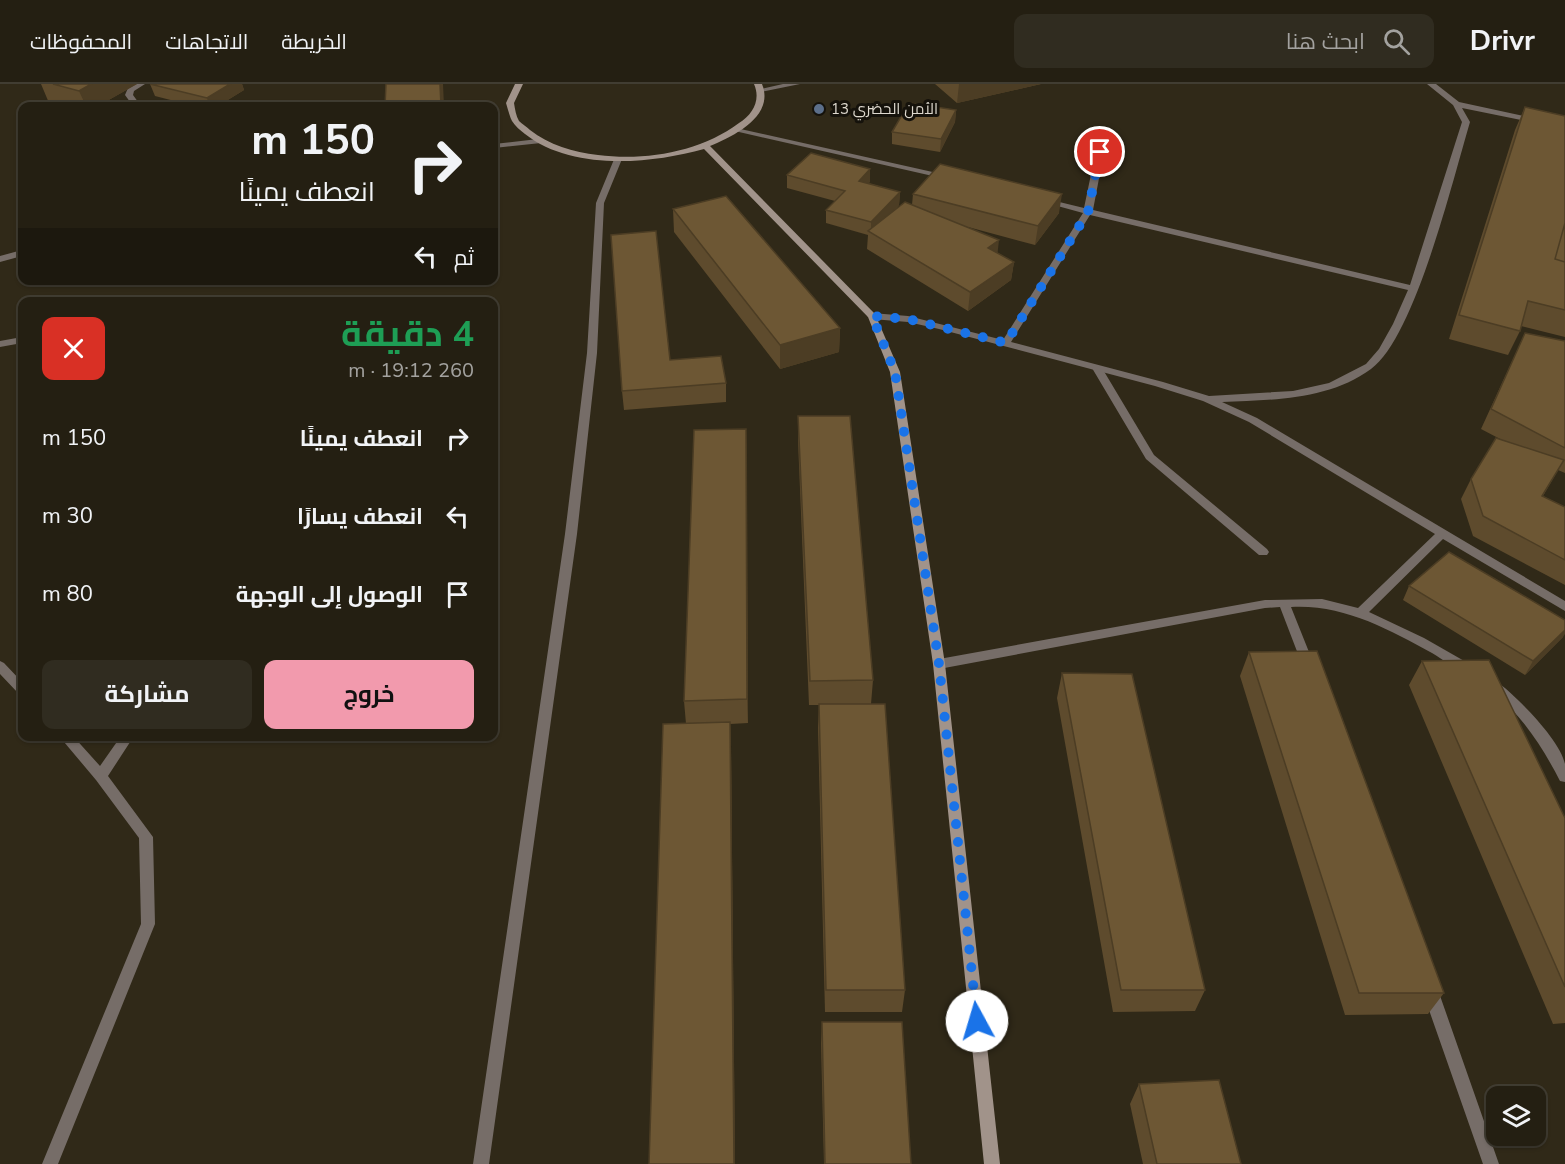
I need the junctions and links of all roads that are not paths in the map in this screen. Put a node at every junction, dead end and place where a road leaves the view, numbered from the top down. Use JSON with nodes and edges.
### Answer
{"nodes":[{"id":1,"x":141,"y":84,"type":"edge"},
{"id":2,"x":519,"y":84,"type":"edge"},
{"id":3,"x":796,"y":84,"type":"edge"},
{"id":4,"x":1431,"y":84,"type":"edge"},
{"id":5,"x":759,"y":87,"type":"edge"},
{"id":6,"x":134,"y":102,"type":"edge"},
{"id":7,"x":1456,"y":104,"type":"junction"},
{"id":8,"x":1565,"y":127,"type":"edge"},
{"id":9,"x":739,"y":130,"type":"junction"},
{"id":10,"x":1104,"y":131,"type":"dead end"},
{"id":11,"x":538,"y":141,"type":"junction"},
{"id":12,"x":498,"y":146,"type":"edge"},
{"id":13,"x":706,"y":146,"type":"junction"},
{"id":14,"x":618,"y":159,"type":"junction"},
{"id":15,"x":953,"y":179,"type":"edge"},
{"id":16,"x":1031,"y":198,"type":"edge"},
{"id":17,"x":1088,"y":212,"type":"junction"},
{"id":18,"x":18,"y":253,"type":"edge"},
{"id":19,"x":0,"y":259,"type":"edge"},
{"id":20,"x":1414,"y":289,"type":"junction"},
{"id":21,"x":872,"y":316,"type":"junction"},
{"id":22,"x":18,"y":341,"type":"edge"},
{"id":23,"x":1006,"y":343,"type":"junction"},
{"id":24,"x":0,"y":344,"type":"edge"},
{"id":25,"x":1097,"y":368,"type":"junction"},
{"id":26,"x":1207,"y":399,"type":"junction"},
{"id":27,"x":1442,"y":534,"type":"junction"},
{"id":28,"x":1263,"y":552,"type":"dead end"},
{"id":29,"x":1284,"y":603,"type":"junction"},
{"id":30,"x":1565,"y":607,"type":"edge"},
{"id":31,"x":1360,"y":614,"type":"junction"},
{"id":32,"x":939,"y":664,"type":"junction"},
{"id":33,"x":0,"y":666,"type":"edge"},
{"id":34,"x":1315,"y":681,"type":"edge"},
{"id":35,"x":18,"y":686,"type":"edge"},
{"id":36,"x":70,"y":741,"type":"edge"},
{"id":37,"x":125,"y":741,"type":"edge"},
{"id":38,"x":1561,"y":757,"type":"edge"},
{"id":39,"x":101,"y":776,"type":"junction"},
{"id":40,"x":1565,"y":777,"type":"edge"},
{"id":41,"x":1424,"y":972,"type":"edge"},
{"id":42,"x":50,"y":1164,"type":"edge"},
{"id":43,"x":481,"y":1164,"type":"edge"},
{"id":44,"x":992,"y":1164,"type":"edge"},
{"id":45,"x":1491,"y":1164,"type":"edge"}],
"edges":[{"from":1,"to":6,"type":"street"},
{"from":2,"to":11,"type":"street"},
{"from":3,"to":5,"type":"street"},
{"from":4,"to":7,"type":"street"},
{"from":5,"to":9,"type":"street"},
{"from":7,"to":8,"type":"street"},
{"from":7,"to":20,"type":"street"},
{"from":9,"to":13,"type":"street"},
{"from":9,"to":15,"type":"street"},
{"from":10,"to":17,"type":"street"},
{"from":11,"to":12,"type":"street"},
{"from":11,"to":14,"type":"street"},
{"from":13,"to":14,"type":"street"},
{"from":13,"to":21,"type":"street"},
{"from":14,"to":43,"type":"street"},
{"from":16,"to":17,"type":"street"},
{"from":17,"to":20,"type":"street"},
{"from":17,"to":23,"type":"street"},
{"from":18,"to":19,"type":"street"},
{"from":20,"to":26,"type":"street"},
{"from":21,"to":23,"type":"street"},
{"from":21,"to":32,"type":"street"},
{"from":22,"to":24,"type":"street"},
{"from":23,"to":25,"type":"street"},
{"from":25,"to":26,"type":"street"},
{"from":25,"to":28,"type":"street"},
{"from":26,"to":27,"type":"street"},
{"from":27,"to":30,"type":"street"},
{"from":27,"to":31,"type":"street"},
{"from":29,"to":31,"type":"street"},
{"from":29,"to":32,"type":"street"},
{"from":29,"to":34,"type":"street"},
{"from":31,"to":38,"type":"street"},
{"from":32,"to":44,"type":"street"},
{"from":33,"to":35,"type":"street"},
{"from":36,"to":39,"type":"street"},
{"from":37,"to":39,"type":"street"},
{"from":38,"to":40,"type":"street"},
{"from":39,"to":42,"type":"street"},
{"from":41,"to":45,"type":"street"}]}
